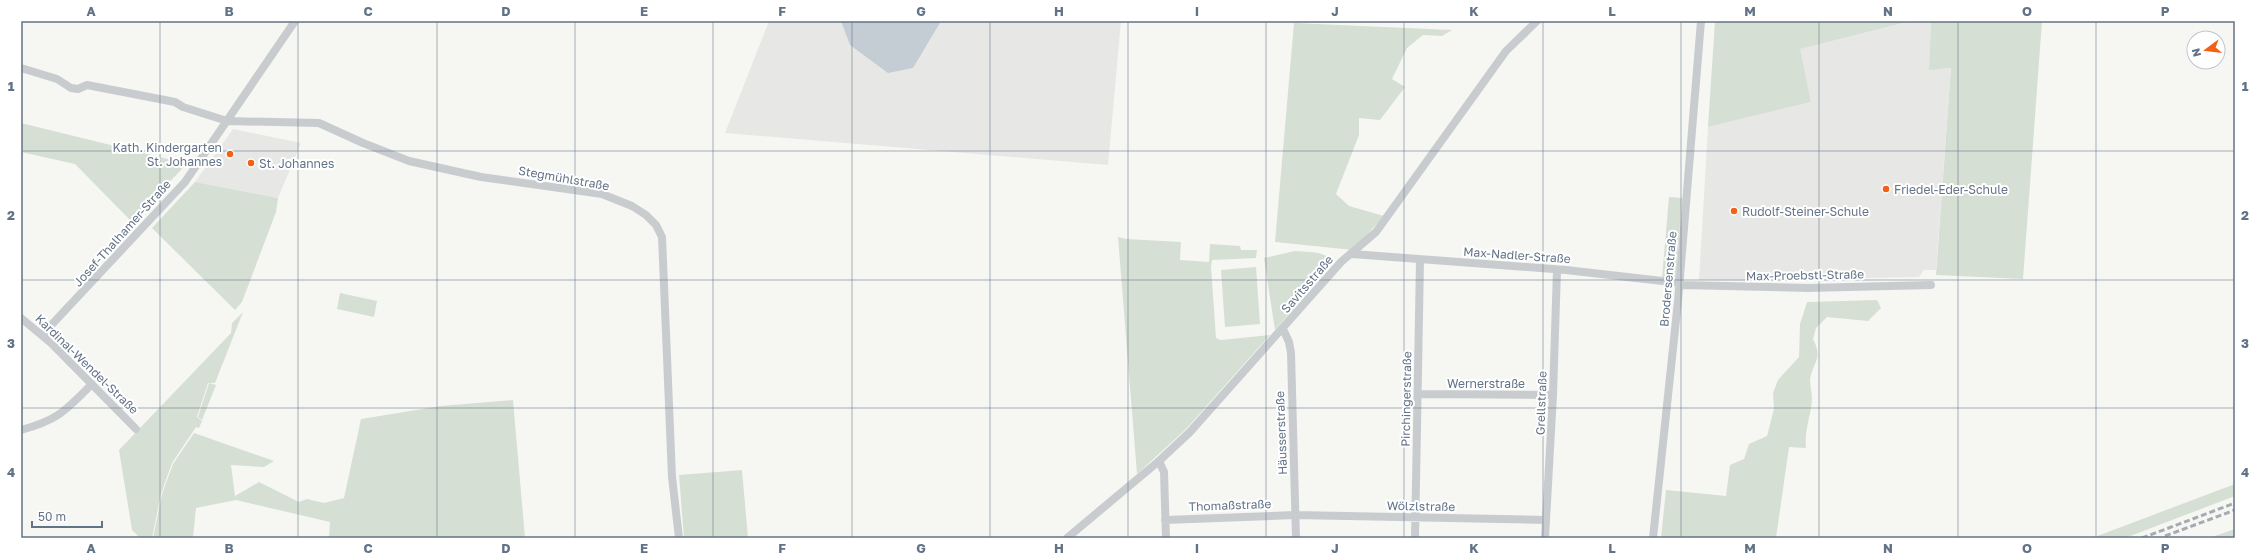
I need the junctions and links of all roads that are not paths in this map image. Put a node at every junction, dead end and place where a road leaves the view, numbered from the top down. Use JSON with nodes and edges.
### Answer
{"nodes":[{"id":1,"x":295,"y":21,"type":"edge"},
{"id":2,"x":1537,"y":21,"type":"edge"},
{"id":3,"x":1701,"y":21,"type":"edge"},
{"id":4,"x":21,"y":68,"type":"edge"},
{"id":5,"x":227,"y":121,"type":"junction"},
{"id":6,"x":1352,"y":254,"type":"junction"},
{"id":7,"x":1420,"y":260,"type":"junction"},
{"id":8,"x":1557,"y":270,"type":"junction"},
{"id":9,"x":1680,"y":284,"type":"junction"},
{"id":10,"x":1931,"y":285,"type":"dead end"},
{"id":11,"x":21,"y":318,"type":"edge"},
{"id":12,"x":1283,"y":329,"type":"junction"},
{"id":13,"x":42,"y":336,"type":"junction"},
{"id":14,"x":92,"y":384,"type":"junction"},
{"id":15,"x":1418,"y":394,"type":"junction"},
{"id":16,"x":1554,"y":395,"type":"junction"},
{"id":17,"x":136,"y":429,"type":"dead end"},
{"id":18,"x":21,"y":430,"type":"edge"},
{"id":19,"x":1160,"y":461,"type":"junction"},
{"id":20,"x":1295,"y":515,"type":"junction"},
{"id":21,"x":1416,"y":518,"type":"junction"},
{"id":22,"x":1165,"y":520,"type":"junction"},
{"id":23,"x":1546,"y":520,"type":"junction"},
{"id":24,"x":679,"y":538,"type":"edge"},
{"id":25,"x":1067,"y":538,"type":"edge"},
{"id":26,"x":1166,"y":538,"type":"edge"},
{"id":27,"x":1296,"y":538,"type":"edge"},
{"id":28,"x":1415,"y":538,"type":"edge"},
{"id":29,"x":1545,"y":538,"type":"edge"},
{"id":30,"x":1653,"y":538,"type":"edge"}],
"edges":[{"from":1,"to":5,"type":"street","name":"Josef-Thalhamer-Straße"},
{"from":2,"to":6,"type":"street","name":"Savitsstraße"},
{"from":3,"to":9,"type":"street","name":"Brodersenstraße"},
{"from":4,"to":5,"type":"street","name":"Stegmühlstraße"},
{"from":5,"to":13,"type":"street","name":"Josef-Thalhamer-Straße"},
{"from":5,"to":24,"type":"street","name":"Stegmühlstraße"},
{"from":6,"to":7,"type":"street","name":"Max-Nadler-Straße"},
{"from":6,"to":12,"type":"street","name":"Savitsstraße"},
{"from":7,"to":8,"type":"street","name":"Max-Nadler-Straße"},
{"from":7,"to":15,"type":"street","name":"Pirchingerstraße"},
{"from":8,"to":9,"type":"street","name":"Max-Nadler-Straße"},
{"from":8,"to":16,"type":"street","name":"Grellstraße"},
{"from":9,"to":10,"type":"street","name":"Max-Proebstl-Straße"},
{"from":9,"to":30,"type":"street","name":"Brodersenstraße"},
{"from":11,"to":13,"type":"street","name":"Kardinal-Wendel-Straße"},
{"from":12,"to":19,"type":"street","name":"Savitsstraße"},
{"from":12,"to":20,"type":"street","name":"Häusserstraße"},
{"from":13,"to":14,"type":"street","name":"Kardinal-Wendel-Straße"},
{"from":14,"to":17,"type":"street","name":"Kardinal-Wendel-Straße"},
{"from":14,"to":18,"type":"street"},
{"from":15,"to":16,"type":"street","name":"Wernerstraße"},
{"from":15,"to":21,"type":"street","name":"Pirchingerstraße"},
{"from":16,"to":23,"type":"street","name":"Grellstraße"},
{"from":19,"to":22,"type":"street"},
{"from":19,"to":25,"type":"street","name":"Savitsstraße"},
{"from":20,"to":21,"type":"street","name":"Wölzlstraße"},
{"from":20,"to":22,"type":"street","name":"Thomaßstraße"},
{"from":20,"to":27,"type":"street","name":"Häusserstraße"},
{"from":21,"to":23,"type":"street","name":"Wölzlstraße"},
{"from":21,"to":28,"type":"street","name":"Pirchingerstraße"},
{"from":22,"to":26,"type":"street"},
{"from":23,"to":29,"type":"street","name":"Grellstraße"}]}
